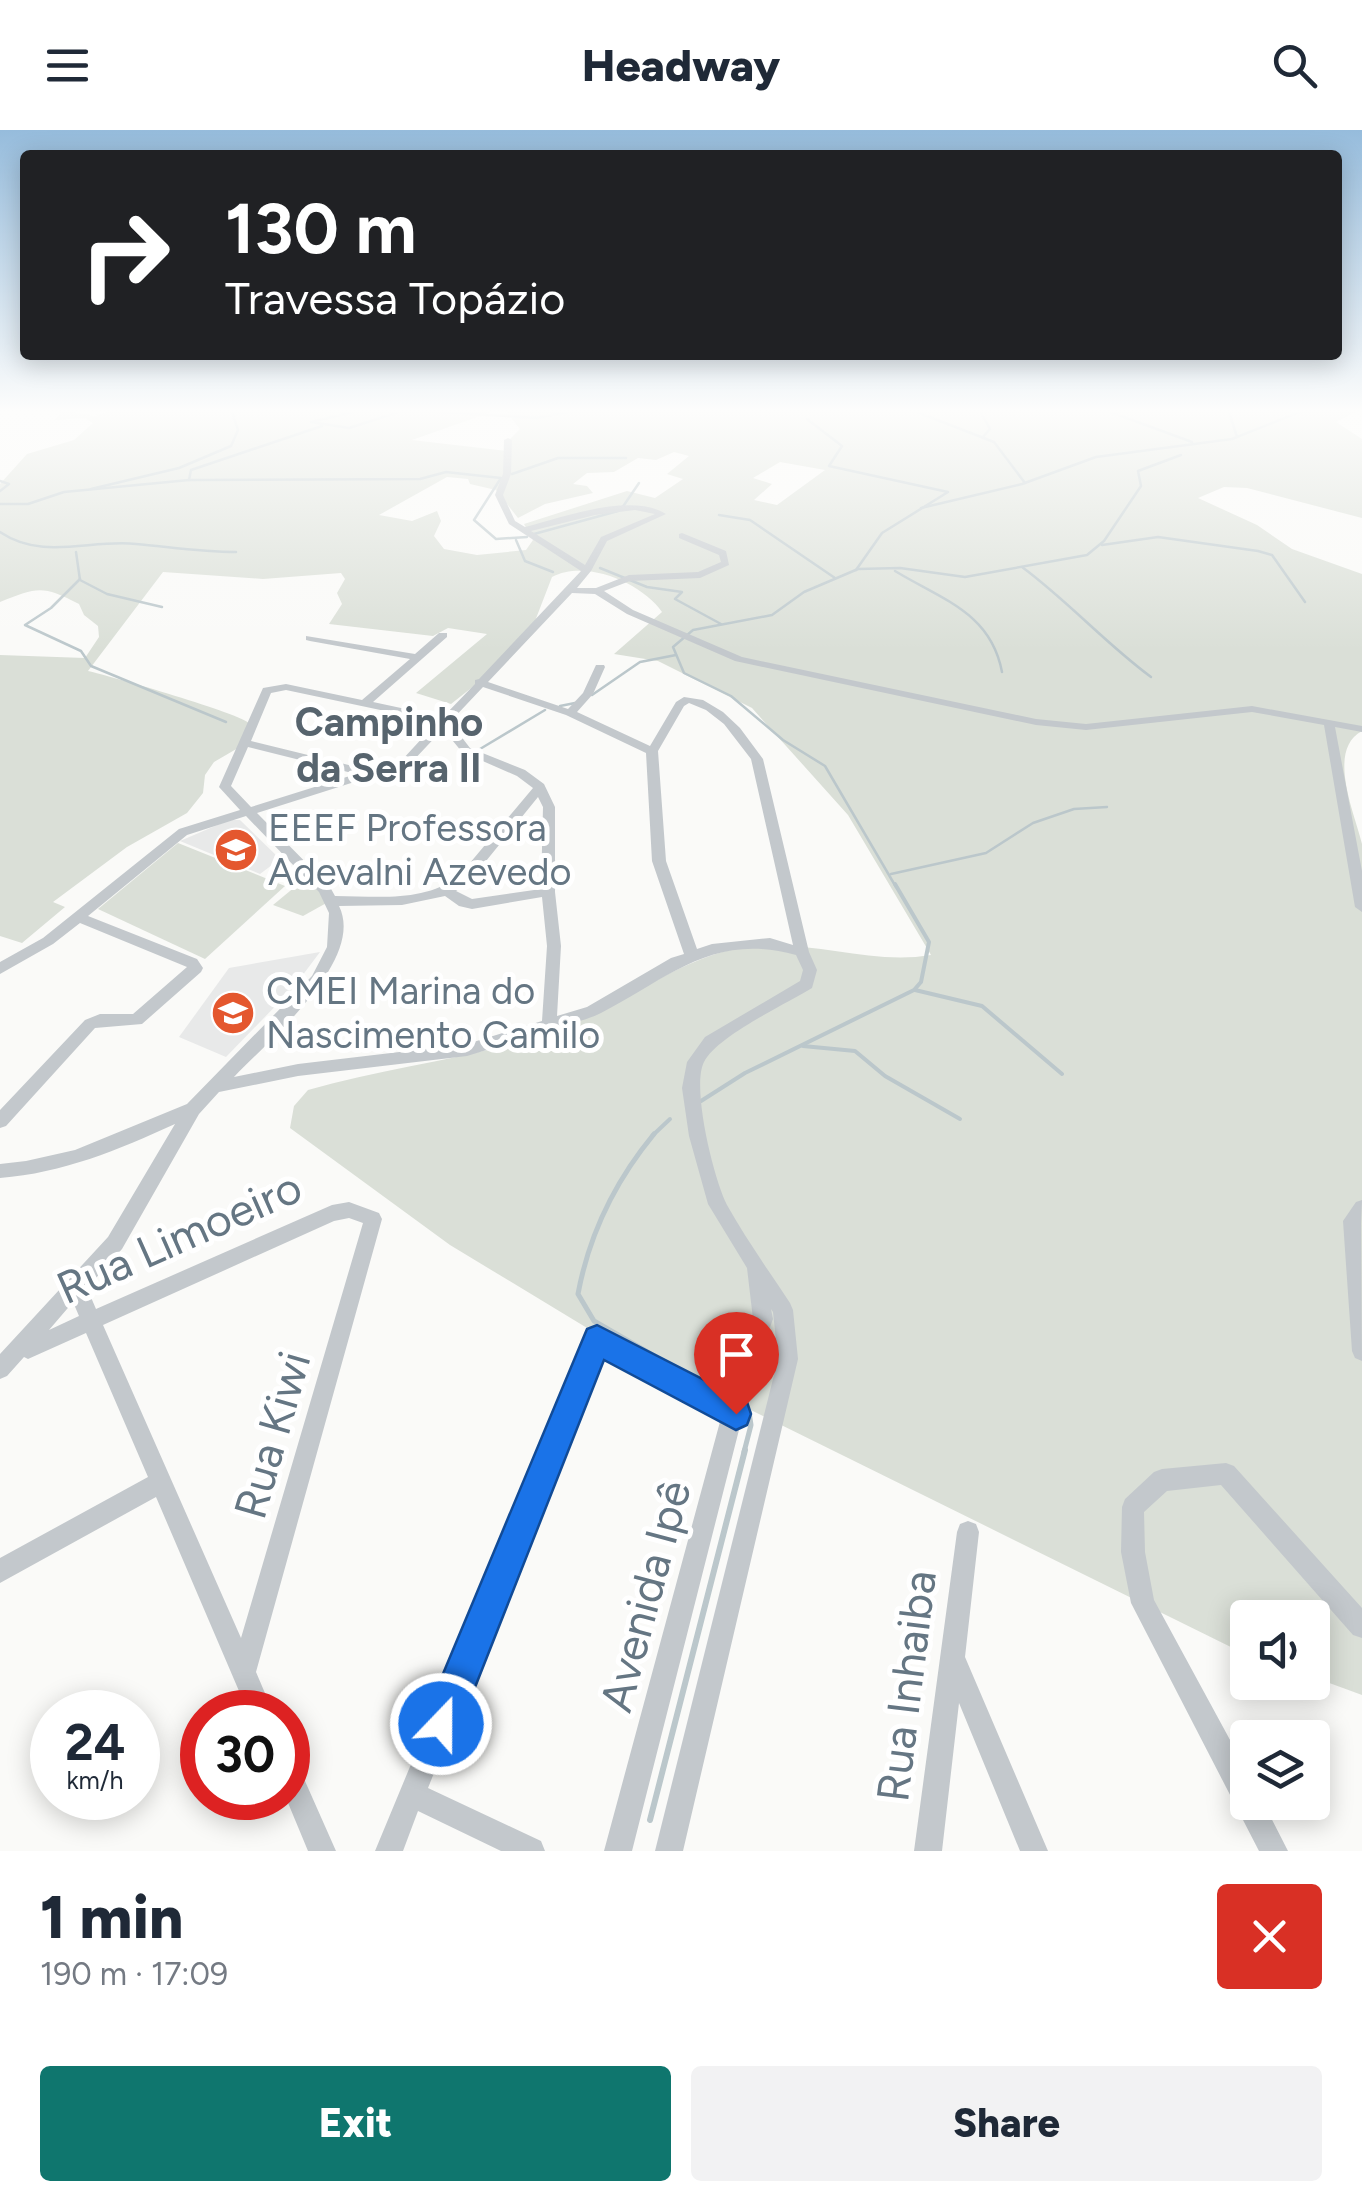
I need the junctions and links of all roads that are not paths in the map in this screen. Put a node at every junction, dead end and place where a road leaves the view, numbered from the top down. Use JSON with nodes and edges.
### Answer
{"nodes":[{"id":1,"x":502,"y":489,"type":"edge"},
{"id":2,"x":522,"y":530,"type":"junction"},
{"id":3,"x":682,"y":536,"type":"dead end"},
{"id":4,"x":587,"y":571,"type":"junction"},
{"id":5,"x":568,"y":590,"type":"junction"},
{"id":6,"x":597,"y":590,"type":"junction"},
{"id":7,"x":443,"y":635,"type":"dead end"},
{"id":8,"x":310,"y":638,"type":"dead end"},
{"id":9,"x":416,"y":657,"type":"junction"},
{"id":10,"x":600,"y":667,"type":"dead end"},
{"id":11,"x":480,"y":682,"type":"junction"},
{"id":12,"x":364,"y":703,"type":"junction"},
{"id":13,"x":570,"y":714,"type":"junction"},
{"id":14,"x":442,"y":720,"type":"junction"},
{"id":15,"x":1329,"y":726,"type":"junction"},
{"id":16,"x":1362,"y":729,"type":"edge"},
{"id":17,"x":1362,"y":739,"type":"edge"},
{"id":18,"x":245,"y":743,"type":"junction"},
{"id":19,"x":652,"y":751,"type":"junction"},
{"id":20,"x":375,"y":775,"type":"junction"},
{"id":21,"x":540,"y":787,"type":"junction"},
{"id":22,"x":247,"y":813,"type":"junction"},
{"id":23,"x":448,"y":892,"type":"junction"},
{"id":24,"x":548,"y":892,"type":"junction"},
{"id":25,"x":333,"y":902,"type":"junction"},
{"id":26,"x":1362,"y":907,"type":"edge"},
{"id":27,"x":78,"y":917,"type":"junction"},
{"id":28,"x":802,"y":952,"type":"junction"},
{"id":29,"x":692,"y":954,"type":"junction"},
{"id":30,"x":0,"y":969,"type":"edge"},
{"id":31,"x":548,"y":1026,"type":"junction"},
{"id":32,"x":214,"y":1087,"type":"junction"},
{"id":33,"x":193,"y":1108,"type":"junction"},
{"id":34,"x":0,"y":1120,"type":"edge"},
{"id":35,"x":0,"y":1172,"type":"edge"},
{"id":36,"x":1362,"y":1208,"type":"edge"},
{"id":37,"x":372,"y":1219,"type":"joint"},
{"id":38,"x":77,"y":1288,"type":"junction"},
{"id":39,"x":773,"y":1315,"type":"junction"},
{"id":40,"x":93,"y":1318,"type":"junction"},
{"id":41,"x":1362,"y":1352,"type":"edge"},
{"id":42,"x":20,"y":1353,"type":"junction"},
{"id":43,"x":0,"y":1369,"type":"edge"},
{"id":44,"x":736,"y":1414,"type":"junction"},
{"id":45,"x":161,"y":1482,"type":"junction"},
{"id":46,"x":968,"y":1532,"type":"dead end"},
{"id":47,"x":0,"y":1571,"type":"edge"},
{"id":48,"x":1362,"y":1626,"type":"edge"},
{"id":49,"x":952,"y":1658,"type":"junction"},
{"id":50,"x":244,"y":1672,"type":"junction"},
{"id":51,"x":252,"y":1690,"type":"edge"},
{"id":52,"x":1230,"y":1768,"type":"edge"},
{"id":53,"x":412,"y":1794,"type":"junction"},
{"id":54,"x":309,"y":1820,"type":"edge"},
{"id":55,"x":1258,"y":1820,"type":"edge"},
{"id":56,"x":322,"y":1851,"type":"edge"},
{"id":57,"x":389,"y":1851,"type":"edge"},
{"id":58,"x":531,"y":1851,"type":"edge"},
{"id":59,"x":618,"y":1851,"type":"edge"},
{"id":60,"x":668,"y":1851,"type":"edge"},
{"id":61,"x":928,"y":1851,"type":"edge"},
{"id":62,"x":1034,"y":1851,"type":"edge"},
{"id":63,"x":1274,"y":1851,"type":"edge"}],
"edges":[{"from":1,"to":2,"type":"street"},
{"from":2,"to":4,"type":"street"},
{"from":2,"to":4,"type":"street"},
{"from":3,"to":6,"type":"street"},
{"from":4,"to":5,"type":"street"},
{"from":5,"to":6,"type":"street"},
{"from":5,"to":11,"type":"street"},
{"from":6,"to":15,"type":"street"},
{"from":7,"to":9,"type":"street"},
{"from":8,"to":9,"type":"street"},
{"from":9,"to":12,"type":"street"},
{"from":10,"to":13,"type":"street"},
{"from":11,"to":13,"type":"street"},
{"from":11,"to":14,"type":"street"},
{"from":12,"to":14,"type":"street"},
{"from":12,"to":18,"type":"street"},
{"from":13,"to":19,"type":"street"},
{"from":14,"to":20,"type":"street"},
{"from":14,"to":21,"type":"street"},
{"from":15,"to":16,"type":"street"},
{"from":15,"to":17,"type":"street"},
{"from":15,"to":26,"type":"street"},
{"from":18,"to":20,"type":"street"},
{"from":18,"to":22,"type":"street"},
{"from":19,"to":28,"type":"street"},
{"from":19,"to":29,"type":"street"},
{"from":20,"to":22,"type":"street"},
{"from":21,"to":23,"type":"street"},
{"from":21,"to":24,"type":"street"},
{"from":22,"to":25,"type":"street"},
{"from":22,"to":27,"type":"street"},
{"from":23,"to":24,"type":"street"},
{"from":23,"to":25,"type":"street"},
{"from":24,"to":31,"type":"street"},
{"from":25,"to":32,"type":"street"},
{"from":27,"to":30,"type":"street"},
{"from":27,"to":34,"type":"street"},
{"from":28,"to":29,"type":"street"},
{"from":28,"to":39,"type":"street","name":"Avenida Ipê"},
{"from":29,"to":31,"type":"street"},
{"from":31,"to":32,"type":"street"},
{"from":32,"to":33,"type":"street"},
{"from":33,"to":35,"type":"street"},
{"from":33,"to":38,"type":"street"},
{"from":36,"to":41,"type":"street"},
{"from":37,"to":40,"type":"street","name":"Rua Limoeiro"},
{"from":37,"to":50,"type":"street","name":"Rua Kiwi"},
{"from":38,"to":40,"type":"street"},
{"from":38,"to":42,"type":"street"},
{"from":39,"to":44,"type":"street","name":"Avenida Ipê"},
{"from":39,"to":60,"type":"street","name":"Avenida Ipê"},
{"from":40,"to":42,"type":"street","name":"Rua Limoeiro"},
{"from":40,"to":45,"type":"street"},
{"from":42,"to":43,"type":"street"},
{"from":44,"to":53,"type":"street"},
{"from":44,"to":59,"type":"street","name":"Avenida Ipê"},
{"from":45,"to":47,"type":"street"},
{"from":45,"to":50,"type":"street"},
{"from":46,"to":49,"type":"street","name":"Rua Inhaiba"},
{"from":48,"to":52,"type":"street"},
{"from":49,"to":61,"type":"street","name":"Rua Inhaiba"},
{"from":49,"to":62,"type":"street"},
{"from":50,"to":51,"type":"street"},
{"from":53,"to":57,"type":"street"},
{"from":53,"to":58,"type":"street"},
{"from":54,"to":56,"type":"street"},
{"from":55,"to":63,"type":"street"}]}
